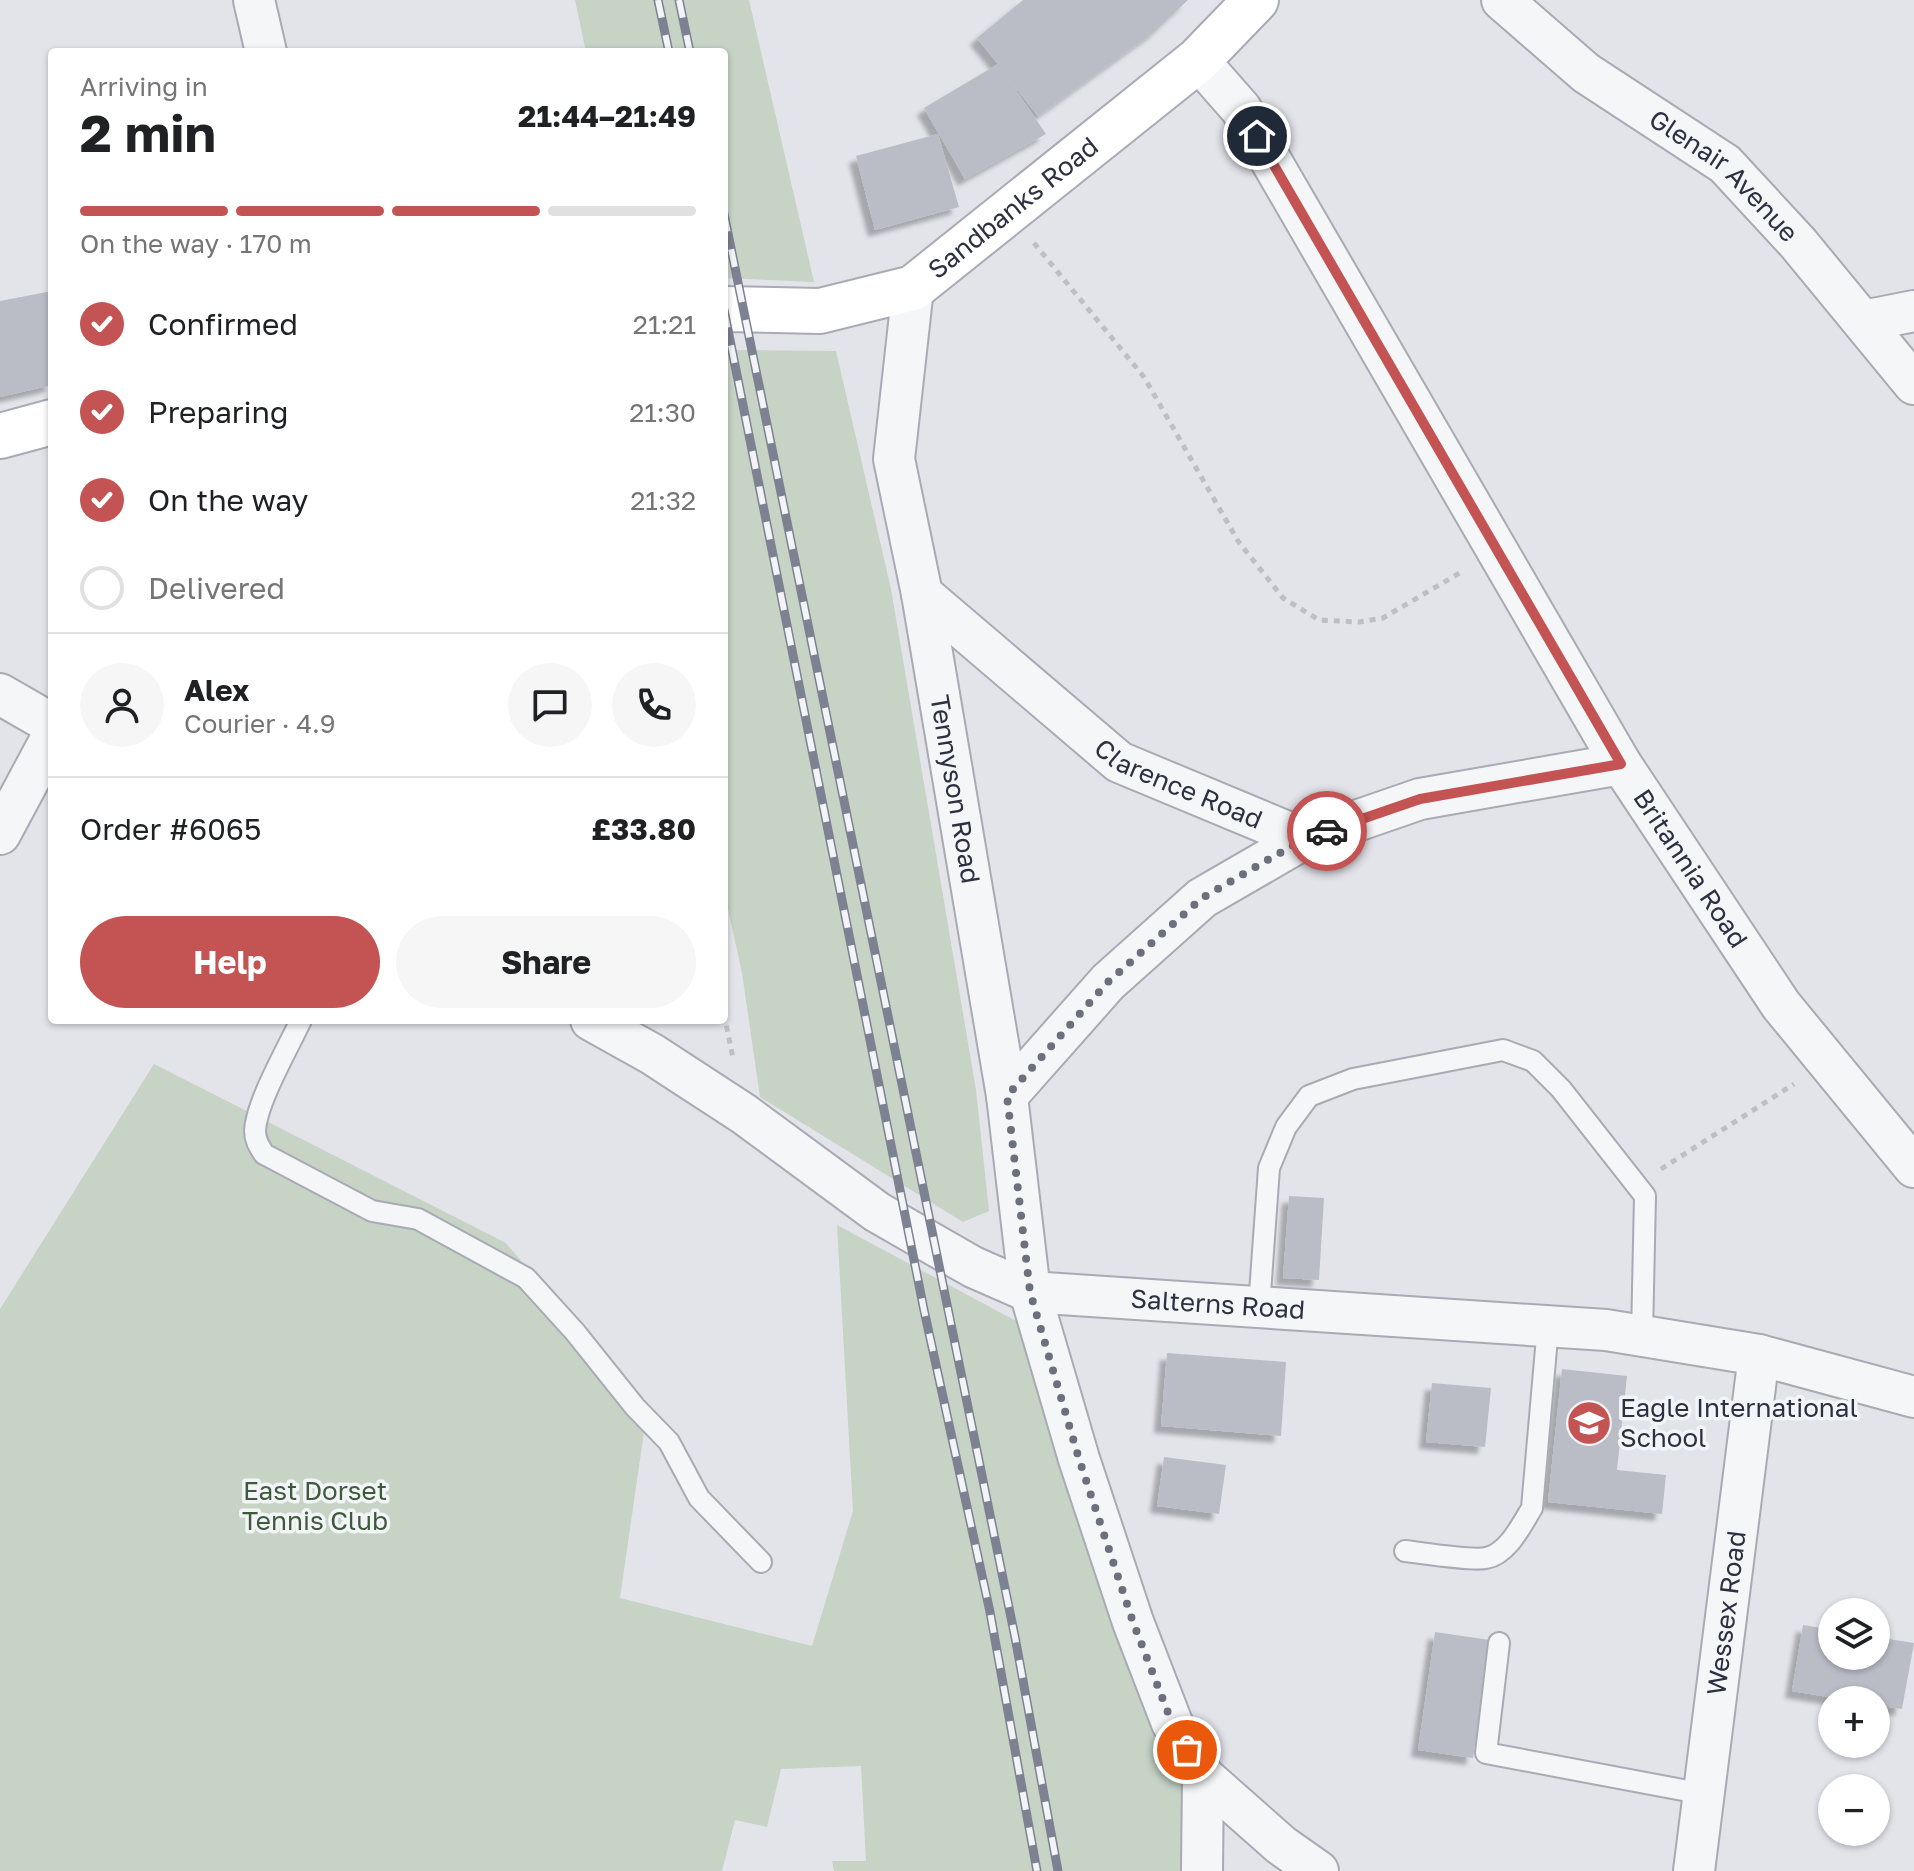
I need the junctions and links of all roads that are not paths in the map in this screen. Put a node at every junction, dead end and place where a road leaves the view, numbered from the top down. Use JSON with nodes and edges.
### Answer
{"nodes":[{"id":1,"x":254,"y":0,"type":"edge"},
{"id":2,"x":1256,"y":0,"type":"edge"},
{"id":3,"x":1502,"y":0,"type":"edge"},
{"id":4,"x":265,"y":48,"type":"edge"},
{"id":5,"x":1198,"y":60,"type":"junction"},
{"id":6,"x":913,"y":288,"type":"junction"},
{"id":7,"x":728,"y":309,"type":"edge"},
{"id":8,"x":1914,"y":311,"type":"edge"},
{"id":9,"x":1863,"y":321,"type":"junction"},
{"id":10,"x":1914,"y":384,"type":"edge"},
{"id":11,"x":48,"y":423,"type":"edge"},
{"id":12,"x":0,"y":436,"type":"edge"},
{"id":13,"x":922,"y":594,"type":"junction"},
{"id":14,"x":0,"y":694,"type":"edge"},
{"id":15,"x":48,"y":722,"type":"edge"},
{"id":16,"x":48,"y":744,"type":"edge"},
{"id":17,"x":1621,"y":764,"type":"junction"},
{"id":18,"x":0,"y":834,"type":"edge"},
{"id":19,"x":1304,"y":839,"type":"junction"},
{"id":20,"x":299,"y":1024,"type":"edge"},
{"id":21,"x":598,"y":1024,"type":"edge"},
{"id":22,"x":1007,"y":1096,"type":"junction"},
{"id":23,"x":1914,"y":1167,"type":"edge"},
{"id":24,"x":1030,"y":1292,"type":"junction"},
{"id":25,"x":1259,"y":1307,"type":"junction"},
{"id":26,"x":1548,"y":1326,"type":"junction"},
{"id":27,"x":1642,"y":1336,"type":"junction"},
{"id":28,"x":1759,"y":1355,"type":"junction"},
{"id":29,"x":1914,"y":1397,"type":"edge"},
{"id":30,"x":1405,"y":1551,"type":"dead end"},
{"id":31,"x":761,"y":1562,"type":"dead end"},
{"id":32,"x":1499,"y":1643,"type":"dead end"},
{"id":33,"x":1203,"y":1776,"type":"junction"},
{"id":34,"x":1704,"y":1794,"type":"junction"},
{"id":35,"x":1202,"y":1871,"type":"edge"},
{"id":36,"x":1318,"y":1871,"type":"edge"},
{"id":37,"x":1694,"y":1871,"type":"edge"}],
"edges":[{"from":1,"to":4,"type":"street"},
{"from":2,"to":5,"type":"main road","name":"Sandbanks Road"},
{"from":3,"to":9,"type":"street","name":"Glenair Avenue"},
{"from":5,"to":6,"type":"main road","name":"Sandbanks Road"},
{"from":5,"to":17,"type":"street","name":"Britannia Road"},
{"from":6,"to":7,"type":"main road","name":"Sandbanks Road"},
{"from":6,"to":13,"type":"street","name":"Tennyson Road"},
{"from":8,"to":9,"type":"street"},
{"from":9,"to":10,"type":"street","name":"Glenair Avenue"},
{"from":11,"to":12,"type":"main road"},
{"from":13,"to":19,"type":"street","name":"Clarence Road"},
{"from":13,"to":22,"type":"street","name":"Tennyson Road"},
{"from":14,"to":15,"type":"street"},
{"from":16,"to":18,"type":"street"},
{"from":17,"to":19,"type":"street"},
{"from":17,"to":23,"type":"street","name":"Britannia Road"},
{"from":19,"to":22,"type":"street"},
{"from":20,"to":31,"type":"lane"},
{"from":21,"to":24,"type":"street","name":"Salterns Road"},
{"from":22,"to":24,"type":"street","name":"Tennyson Road"},
{"from":24,"to":25,"type":"street","name":"Salterns Road"},
{"from":24,"to":33,"type":"street","name":"Tennyson Road"},
{"from":25,"to":26,"type":"street","name":"Salterns Road"},
{"from":25,"to":27,"type":"lane"},
{"from":26,"to":27,"type":"street","name":"Salterns Road"},
{"from":26,"to":30,"type":"lane"},
{"from":27,"to":28,"type":"street","name":"Salterns Road"},
{"from":28,"to":29,"type":"street","name":"Salterns Road"},
{"from":28,"to":34,"type":"street","name":"Wessex Road"},
{"from":32,"to":34,"type":"lane"},
{"from":33,"to":35,"type":"street"},
{"from":33,"to":36,"type":"street"},
{"from":34,"to":37,"type":"street","name":"Wessex Road"}]}
